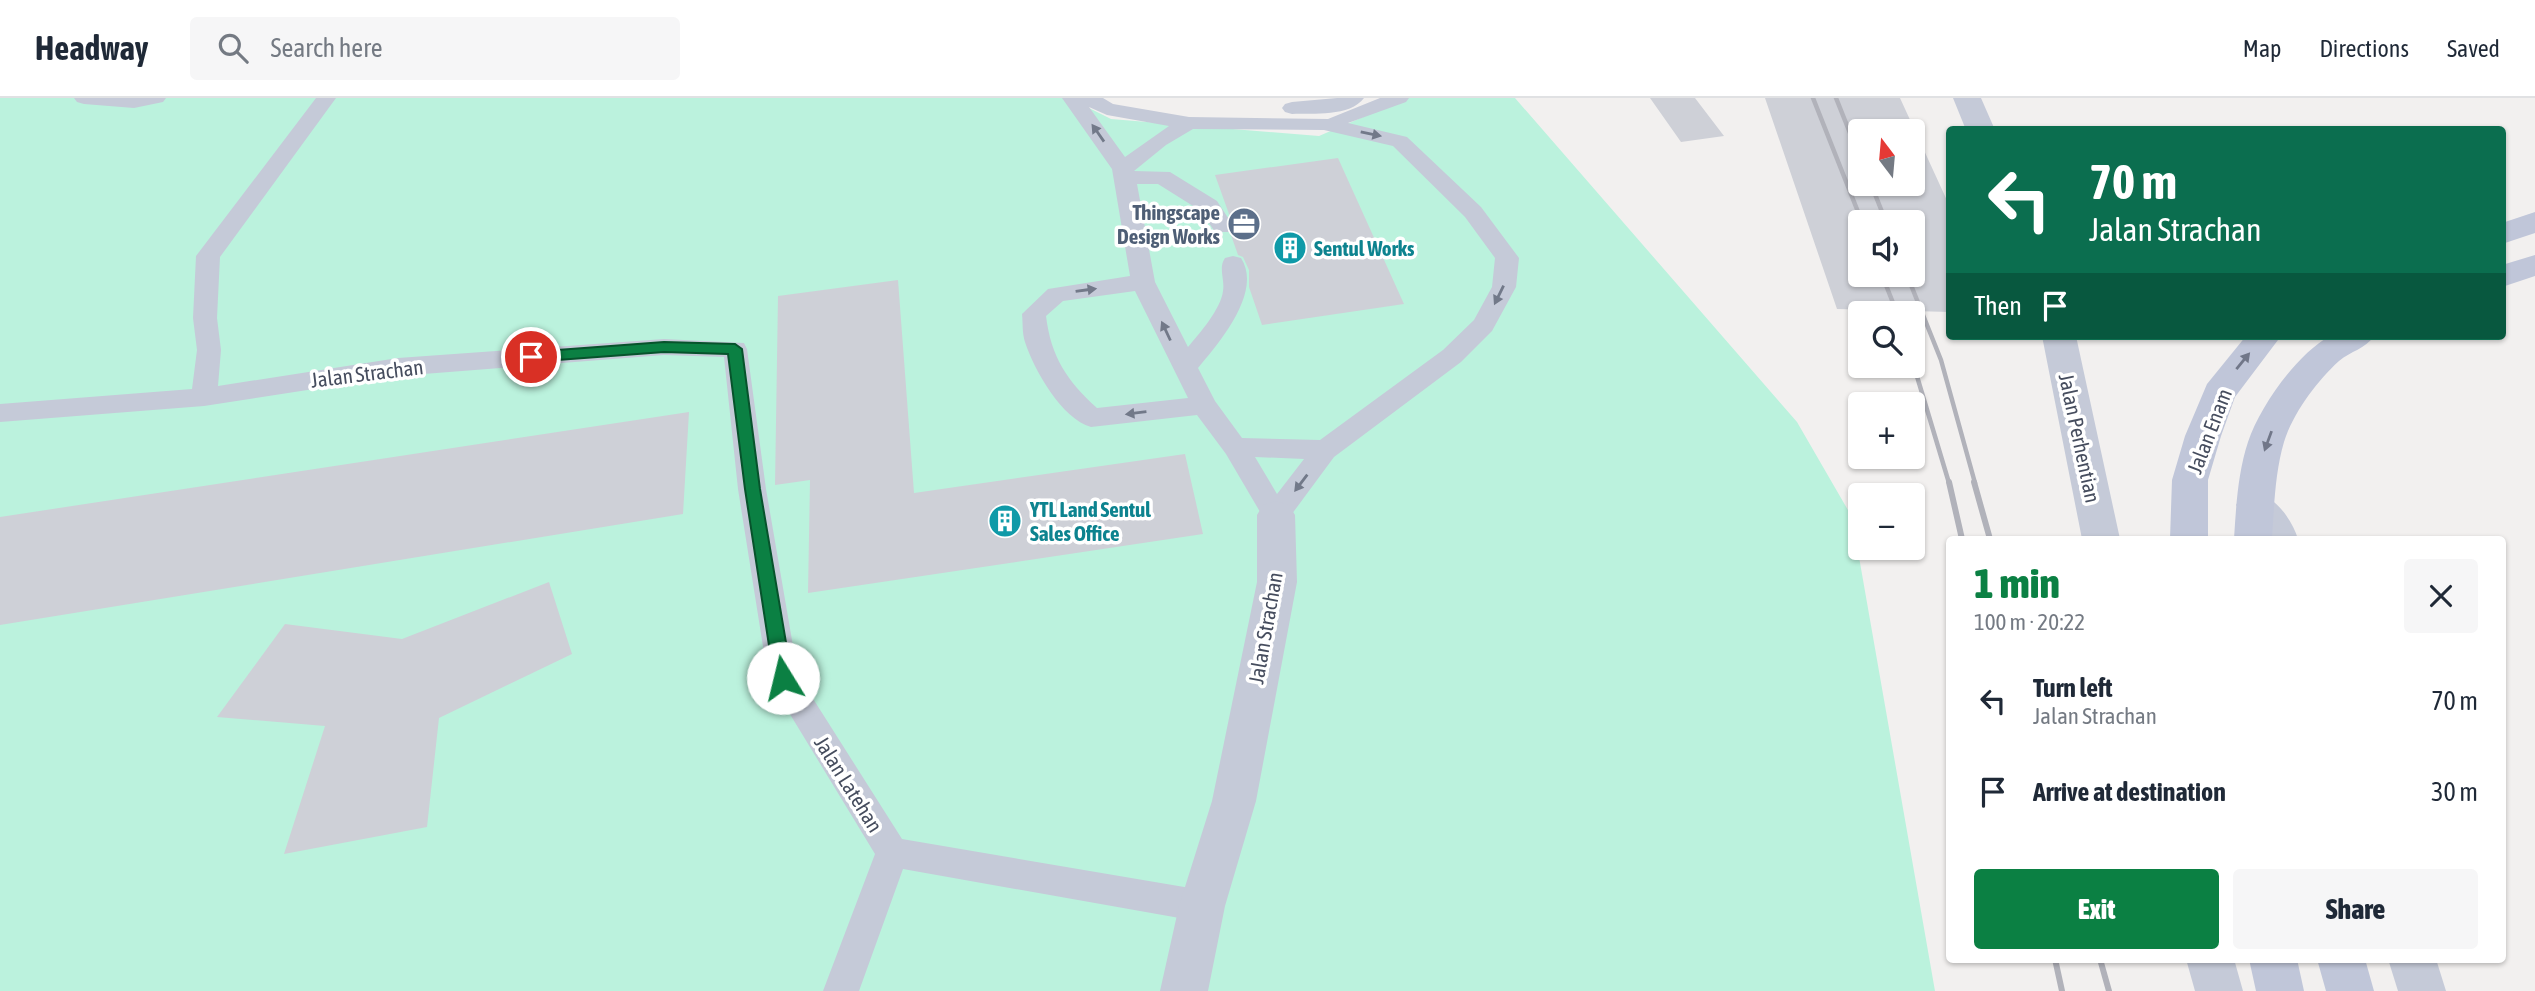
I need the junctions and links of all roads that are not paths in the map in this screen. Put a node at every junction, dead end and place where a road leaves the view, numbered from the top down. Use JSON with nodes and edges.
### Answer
{"nodes":[{"id":1,"x":84,"y":98,"type":"edge"},
{"id":2,"x":156,"y":98,"type":"edge"},
{"id":3,"x":326,"y":98,"type":"edge"},
{"id":4,"x":1072,"y":98,"type":"edge"},
{"id":5,"x":1088,"y":98,"type":"edge"},
{"id":6,"x":1148,"y":98,"type":"edge"},
{"id":7,"x":1354,"y":98,"type":"edge"},
{"id":8,"x":1399,"y":98,"type":"edge"},
{"id":9,"x":1967,"y":98,"type":"edge"},
{"id":10,"x":1189,"y":123,"type":"junction"},
{"id":11,"x":1324,"y":124,"type":"junction"},
{"id":12,"x":1979,"y":126,"type":"edge"},
{"id":13,"x":1124,"y":173,"type":"junction"},
{"id":14,"x":2535,"y":222,"type":"edge"},
{"id":15,"x":1223,"y":227,"type":"dead end"},
{"id":16,"x":2506,"y":233,"type":"edge"},
{"id":17,"x":1233,"y":263,"type":"dead end"},
{"id":18,"x":2535,"y":265,"type":"edge"},
{"id":19,"x":2506,"y":276,"type":"edge"},
{"id":20,"x":1143,"y":282,"type":"junction"},
{"id":21,"x":2060,"y":340,"type":"edge"},
{"id":22,"x":2261,"y":340,"type":"edge"},
{"id":23,"x":2350,"y":340,"type":"edge"},
{"id":24,"x":735,"y":349,"type":"joint"},
{"id":25,"x":1184,"y":368,"type":"junction"},
{"id":26,"x":204,"y":397,"type":"junction"},
{"id":27,"x":1204,"y":405,"type":"junction"},
{"id":28,"x":0,"y":413,"type":"edge"},
{"id":29,"x":1235,"y":447,"type":"junction"},
{"id":30,"x":1325,"y":450,"type":"junction"},
{"id":31,"x":1276,"y":516,"type":"junction"},
{"id":32,"x":2254,"y":522,"type":"edge"},
{"id":33,"x":2100,"y":536,"type":"edge"},
{"id":34,"x":2189,"y":536,"type":"edge"},
{"id":35,"x":2278,"y":536,"type":"edge"},
{"id":36,"x":892,"y":852,"type":"junction"},
{"id":37,"x":1202,"y":906,"type":"junction"},
{"id":38,"x":2211,"y":963,"type":"edge"},
{"id":39,"x":2274,"y":963,"type":"edge"},
{"id":40,"x":2342,"y":963,"type":"edge"},
{"id":41,"x":2413,"y":963,"type":"edge"},
{"id":42,"x":841,"y":991,"type":"edge"},
{"id":43,"x":1184,"y":991,"type":"edge"},
{"id":44,"x":2219,"y":991,"type":"edge"},
{"id":45,"x":2280,"y":991,"type":"edge"},
{"id":46,"x":2350,"y":991,"type":"edge"},
{"id":47,"x":2422,"y":991,"type":"edge"}],
"edges":[{"from":1,"to":2,"type":"lane"},
{"from":3,"to":26,"type":"lane"},
{"from":13,"to":4,"type":"lane","name":"Jalan Strachan","one_way":true},
{"from":5,"to":10,"type":"lane"},
{"from":6,"to":7,"type":"lane"},
{"from":8,"to":11,"type":"lane"},
{"from":9,"to":12,"type":"street"},
{"from":10,"to":11,"type":"lane"},
{"from":10,"to":13,"type":"lane"},
{"from":11,"to":30,"type":"lane","one_way":true},
{"from":13,"to":15,"type":"lane"},
{"from":13,"to":20,"type":"lane","name":"Jalan Strachan"},
{"from":14,"to":16,"type":"main road"},
{"from":17,"to":25,"type":"lane"},
{"from":18,"to":19,"type":"main road"},
{"from":25,"to":20,"type":"lane","name":"Jalan Strachan","one_way":true},
{"from":27,"to":20,"type":"lane","one_way":true},
{"from":21,"to":33,"type":"street","name":"Jalan Perhentian"},
{"from":34,"to":22,"type":"main road","name":"Jalan Enam","one_way":true},
{"from":23,"to":32,"type":"main road","one_way":true},
{"from":24,"to":26,"type":"lane","name":"Jalan Strachan"},
{"from":24,"to":36,"type":"lane","name":"Jalan Latehan"},
{"from":25,"to":27,"type":"lane","name":"Jalan Strachan"},
{"from":26,"to":28,"type":"lane","name":"Jalan Strachan"},
{"from":27,"to":29,"type":"lane","name":"Jalan Strachan"},
{"from":29,"to":30,"type":"lane"},
{"from":29,"to":31,"type":"lane","name":"Jalan Strachan"},
{"from":30,"to":31,"type":"lane","one_way":true},
{"from":31,"to":37,"type":"street","name":"Jalan Strachan"},
{"from":32,"to":35,"type":"street"},
{"from":36,"to":37,"type":"lane"},
{"from":36,"to":42,"type":"lane"},
{"from":37,"to":43,"type":"street","name":"Jalan Strachan"},
{"from":38,"to":44,"type":"street"},
{"from":39,"to":45,"type":"main road"},
{"from":40,"to":46,"type":"main road"},
{"from":41,"to":47,"type":"street"}]}
